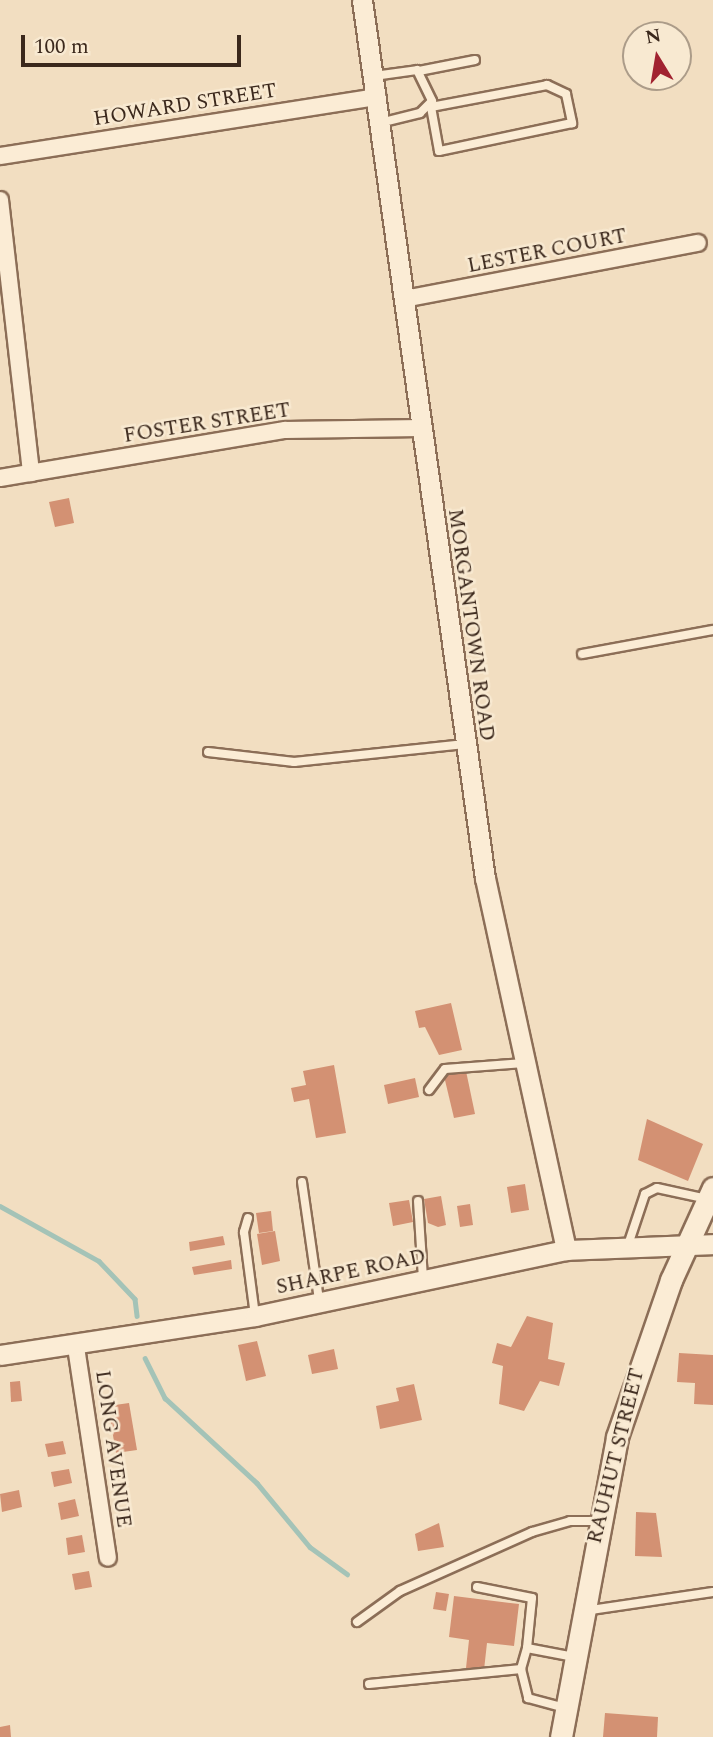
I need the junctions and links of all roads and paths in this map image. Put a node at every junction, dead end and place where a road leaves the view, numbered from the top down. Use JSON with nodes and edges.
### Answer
{"nodes":[{"id":1,"x":362,"y":0,"type":"edge"},
{"id":2,"x":475,"y":60,"type":"dead end"},
{"id":3,"x":419,"y":71,"type":"junction"},
{"id":4,"x":373,"y":76,"type":"junction"},
{"id":5,"x":377,"y":97,"type":"junction"},
{"id":6,"x":431,"y":107,"type":"junction"},
{"id":7,"x":380,"y":123,"type":"junction"},
{"id":8,"x":0,"y":156,"type":"edge"},
{"id":9,"x":0,"y":200,"type":"edge"},
{"id":10,"x":698,"y":243,"type":"dead end"},
{"id":11,"x":404,"y":299,"type":"junction"},
{"id":12,"x":421,"y":428,"type":"junction"},
{"id":13,"x":31,"y":473,"type":"junction"},
{"id":14,"x":0,"y":478,"type":"edge"},
{"id":15,"x":713,"y":630,"type":"edge"},
{"id":16,"x":582,"y":654,"type":"dead end"},
{"id":17,"x":465,"y":744,"type":"junction"},
{"id":18,"x":208,"y":752,"type":"dead end"},
{"id":19,"x":524,"y":1063,"type":"junction"},
{"id":20,"x":429,"y":1090,"type":"dead end"},
{"id":21,"x":302,"y":1182,"type":"dead end"},
{"id":22,"x":710,"y":1194,"type":"edge"},
{"id":23,"x":418,"y":1201,"type":"dead end"},
{"id":24,"x":248,"y":1218,"type":"dead end"},
{"id":25,"x":713,"y":1244,"type":"edge"},
{"id":26,"x":687,"y":1245,"type":"junction"},
{"id":27,"x":626,"y":1248,"type":"junction"},
{"id":28,"x":566,"y":1250,"type":"junction"},
{"id":29,"x":423,"y":1280,"type":"junction"},
{"id":30,"x":320,"y":1302,"type":"junction"},
{"id":31,"x":255,"y":1316,"type":"junction"},
{"id":32,"x":76,"y":1347,"type":"junction"},
{"id":33,"x":0,"y":1355,"type":"edge"},
{"id":34,"x":597,"y":1521,"type":"junction"},
{"id":35,"x":108,"y":1558,"type":"dead end"},
{"id":36,"x":477,"y":1587,"type":"dead end"},
{"id":37,"x":713,"y":1592,"type":"edge"},
{"id":38,"x":581,"y":1611,"type":"junction"},
{"id":39,"x":358,"y":1622,"type":"dead end"},
{"id":40,"x":527,"y":1648,"type":"junction"},
{"id":41,"x":574,"y":1657,"type":"junction"},
{"id":42,"x":521,"y":1670,"type":"junction"},
{"id":43,"x":369,"y":1684,"type":"dead end"},
{"id":44,"x":566,"y":1708,"type":"junction"},
{"id":45,"x":561,"y":1737,"type":"edge"}],
"edges":[{"from":1,"to":4,"type":"street","name":"MORGANTOWN ROAD"},
{"from":2,"to":3,"type":"lane"},
{"from":3,"to":4,"type":"lane"},
{"from":3,"to":6,"type":"lane"},
{"from":4,"to":5,"type":"street","name":"MORGANTOWN ROAD"},
{"from":5,"to":7,"type":"street","name":"MORGANTOWN ROAD"},
{"from":5,"to":8,"type":"street","name":"HOWARD STREET"},
{"from":6,"to":6,"type":"lane"},
{"from":6,"to":7,"type":"lane"},
{"from":7,"to":11,"type":"street","name":"MORGANTOWN ROAD"},
{"from":9,"to":13,"type":"street"},
{"from":10,"to":11,"type":"street","name":"LESTER COURT"},
{"from":11,"to":12,"type":"street","name":"MORGANTOWN ROAD"},
{"from":12,"to":13,"type":"street","name":"FOSTER STREET"},
{"from":12,"to":17,"type":"street","name":"MORGANTOWN ROAD"},
{"from":13,"to":14,"type":"street","name":"FOSTER STREET"},
{"from":15,"to":16,"type":"lane"},
{"from":17,"to":18,"type":"lane"},
{"from":17,"to":19,"type":"street","name":"MORGANTOWN ROAD"},
{"from":19,"to":20,"type":"lane"},
{"from":19,"to":28,"type":"street","name":"MORGANTOWN ROAD"},
{"from":21,"to":30,"type":"lane"},
{"from":22,"to":26,"type":"main road","name":"RAUHUT STREET"},
{"from":22,"to":27,"type":"lane"},
{"from":23,"to":29,"type":"lane"},
{"from":24,"to":31,"type":"lane"},
{"from":25,"to":26,"type":"street","name":"SHARPE ROAD"},
{"from":26,"to":27,"type":"street","name":"SHARPE ROAD"},
{"from":26,"to":34,"type":"main road","name":"RAUHUT STREET"},
{"from":27,"to":28,"type":"street","name":"SHARPE ROAD"},
{"from":28,"to":29,"type":"street","name":"SHARPE ROAD"},
{"from":29,"to":30,"type":"street","name":"SHARPE ROAD"},
{"from":30,"to":31,"type":"street","name":"SHARPE ROAD"},
{"from":31,"to":32,"type":"street","name":"SHARPE ROAD"},
{"from":32,"to":33,"type":"street","name":"SHARPE ROAD"},
{"from":32,"to":35,"type":"street","name":"LONG AVENUE"},
{"from":34,"to":38,"type":"main road","name":"RAUHUT STREET"},
{"from":34,"to":39,"type":"lane"},
{"from":36,"to":40,"type":"lane"},
{"from":37,"to":38,"type":"lane"},
{"from":38,"to":41,"type":"main road","name":"RAUHUT STREET"},
{"from":40,"to":41,"type":"lane"},
{"from":40,"to":42,"type":"lane"},
{"from":41,"to":44,"type":"main road","name":"RAUHUT STREET"},
{"from":42,"to":43,"type":"lane"},
{"from":42,"to":44,"type":"lane"},
{"from":44,"to":45,"type":"main road","name":"RAUHUT STREET"}]}
